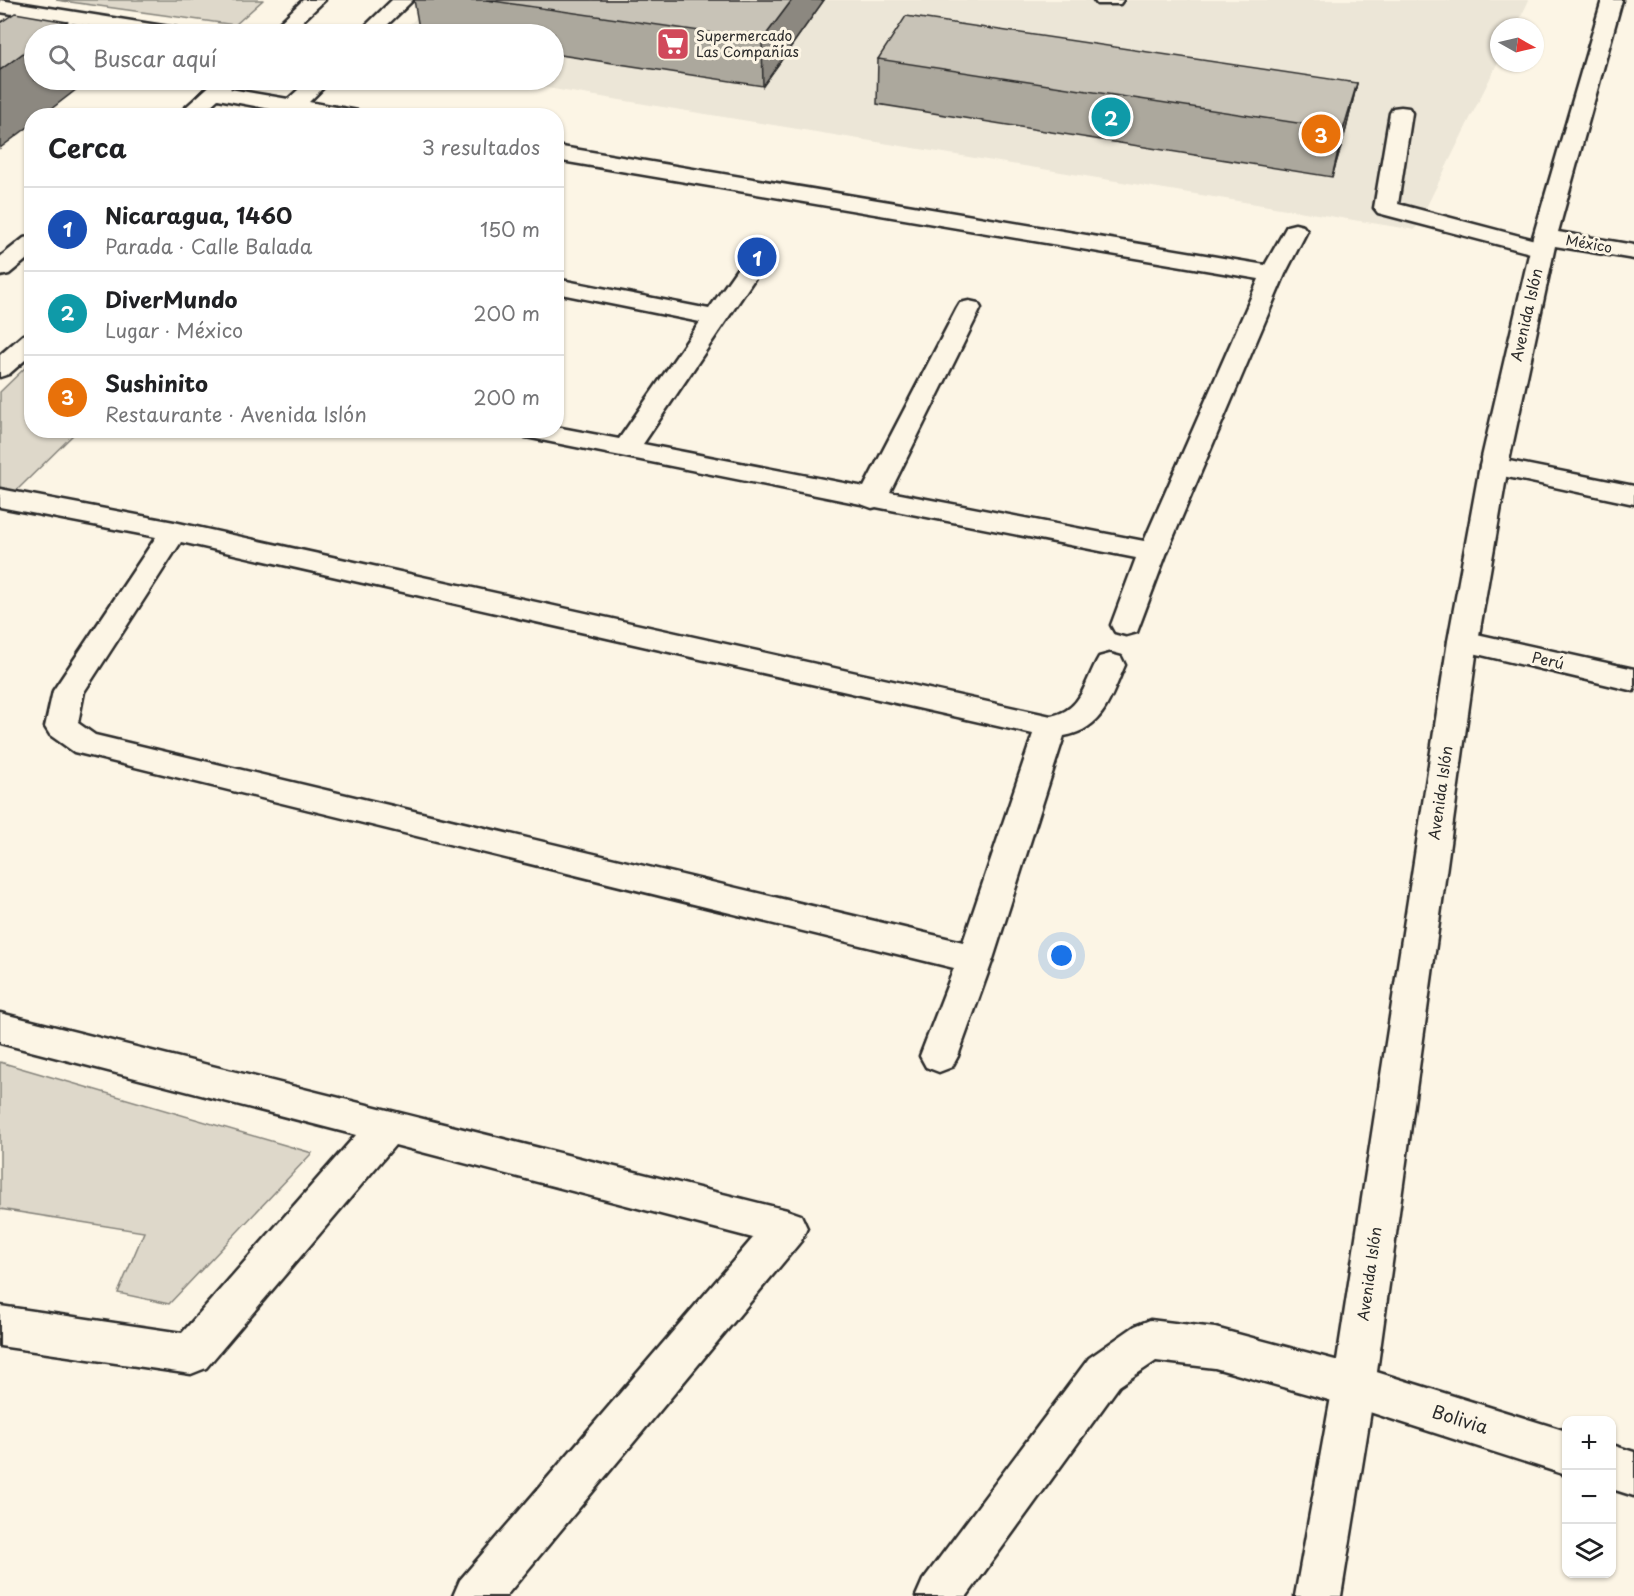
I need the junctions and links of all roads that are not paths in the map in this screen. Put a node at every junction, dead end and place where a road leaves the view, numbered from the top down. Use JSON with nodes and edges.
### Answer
{"nodes":[{"id":1,"x":315,"y":0,"type":"edge"},
{"id":2,"x":403,"y":0,"type":"edge"},
{"id":3,"x":1104,"y":0,"type":"edge"},
{"id":4,"x":1113,"y":0,"type":"edge"},
{"id":5,"x":1612,"y":0,"type":"edge"},
{"id":6,"x":0,"y":6,"type":"edge"},
{"id":7,"x":113,"y":24,"type":"edge"},
{"id":8,"x":289,"y":24,"type":"edge"},
{"id":9,"x":378,"y":24,"type":"edge"},
{"id":10,"x":216,"y":90,"type":"edge"},
{"id":11,"x":232,"y":90,"type":"edge"},
{"id":12,"x":310,"y":90,"type":"edge"},
{"id":13,"x":195,"y":108,"type":"edge"},
{"id":14,"x":282,"y":108,"type":"edge"},
{"id":15,"x":290,"y":108,"type":"edge"},
{"id":16,"x":1401,"y":113,"type":"dead end"},
{"id":17,"x":564,"y":154,"type":"edge"},
{"id":18,"x":1295,"y":231,"type":"dead end"},
{"id":19,"x":1543,"y":243,"type":"junction"},
{"id":20,"x":24,"y":249,"type":"edge"},
{"id":21,"x":1634,"y":252,"type":"edge"},
{"id":22,"x":757,"y":257,"type":"dead end"},
{"id":23,"x":0,"y":268,"type":"edge"},
{"id":24,"x":1273,"y":274,"type":"junction"},
{"id":25,"x":564,"y":288,"type":"edge"},
{"id":26,"x":969,"y":308,"type":"dead end"},
{"id":27,"x":715,"y":318,"type":"junction"},
{"id":28,"x":24,"y":347,"type":"edge"},
{"id":29,"x":0,"y":369,"type":"edge"},
{"id":30,"x":564,"y":437,"type":"edge"},
{"id":31,"x":625,"y":450,"type":"junction"},
{"id":32,"x":1494,"y":466,"type":"junction"},
{"id":33,"x":1634,"y":495,"type":"edge"},
{"id":34,"x":0,"y":498,"type":"edge"},
{"id":35,"x":872,"y":499,"type":"junction"},
{"id":36,"x":174,"y":531,"type":"junction"},
{"id":37,"x":1153,"y":552,"type":"junction"},
{"id":38,"x":1126,"y":625,"type":"dead end"},
{"id":39,"x":1463,"y":641,"type":"junction"},
{"id":40,"x":1110,"y":665,"type":"dead end"},
{"id":41,"x":1634,"y":680,"type":"edge"},
{"id":42,"x":1051,"y":727,"type":"junction"},
{"id":43,"x":975,"y":959,"type":"junction"},
{"id":44,"x":0,"y":1028,"type":"edge"},
{"id":45,"x":939,"y":1056,"type":"dead end"},
{"id":46,"x":388,"y":1126,"type":"junction"},
{"id":47,"x":0,"y":1326,"type":"edge"},
{"id":48,"x":1354,"y":1386,"type":"junction"},
{"id":49,"x":1562,"y":1452,"type":"edge"},
{"id":50,"x":1616,"y":1469,"type":"edge"},
{"id":51,"x":1634,"y":1474,"type":"edge"},
{"id":52,"x":476,"y":1596,"type":"edge"},
{"id":53,"x":939,"y":1596,"type":"edge"},
{"id":54,"x":1318,"y":1596,"type":"edge"}],
"edges":[{"from":1,"to":8,"type":"street"},
{"from":2,"to":9,"type":"street"},
{"from":3,"to":4,"type":"street"},
{"from":5,"to":19,"type":"street","name":"Avenida Islón"},
{"from":6,"to":7,"type":"street"},
{"from":10,"to":13,"type":"street"},
{"from":11,"to":14,"type":"street"},
{"from":12,"to":15,"type":"street"},
{"from":16,"to":19,"type":"street","name":"México"},
{"from":17,"to":24,"type":"street"},
{"from":18,"to":24,"type":"street"},
{"from":19,"to":21,"type":"street","name":"México"},
{"from":19,"to":32,"type":"street","name":"Avenida Islón"},
{"from":20,"to":23,"type":"street"},
{"from":22,"to":27,"type":"street"},
{"from":24,"to":37,"type":"street"},
{"from":25,"to":27,"type":"street"},
{"from":26,"to":35,"type":"street"},
{"from":27,"to":31,"type":"street"},
{"from":28,"to":29,"type":"street"},
{"from":30,"to":31,"type":"street"},
{"from":31,"to":35,"type":"street"},
{"from":32,"to":33,"type":"street"},
{"from":32,"to":39,"type":"street","name":"Avenida Islón"},
{"from":34,"to":36,"type":"street"},
{"from":35,"to":37,"type":"street"},
{"from":36,"to":42,"type":"street"},
{"from":36,"to":43,"type":"street"},
{"from":37,"to":38,"type":"street"},
{"from":39,"to":41,"type":"street","name":"Perú"},
{"from":39,"to":48,"type":"street","name":"Avenida Islón"},
{"from":40,"to":42,"type":"street"},
{"from":42,"to":43,"type":"street"},
{"from":43,"to":45,"type":"street"},
{"from":44,"to":46,"type":"street"},
{"from":46,"to":47,"type":"street"},
{"from":46,"to":52,"type":"street"},
{"from":48,"to":49,"type":"street","name":"Bolivia"},
{"from":48,"to":53,"type":"street","name":"Bolivia"},
{"from":48,"to":54,"type":"street","name":"Avenida Islón"},
{"from":50,"to":51,"type":"street"}]}
